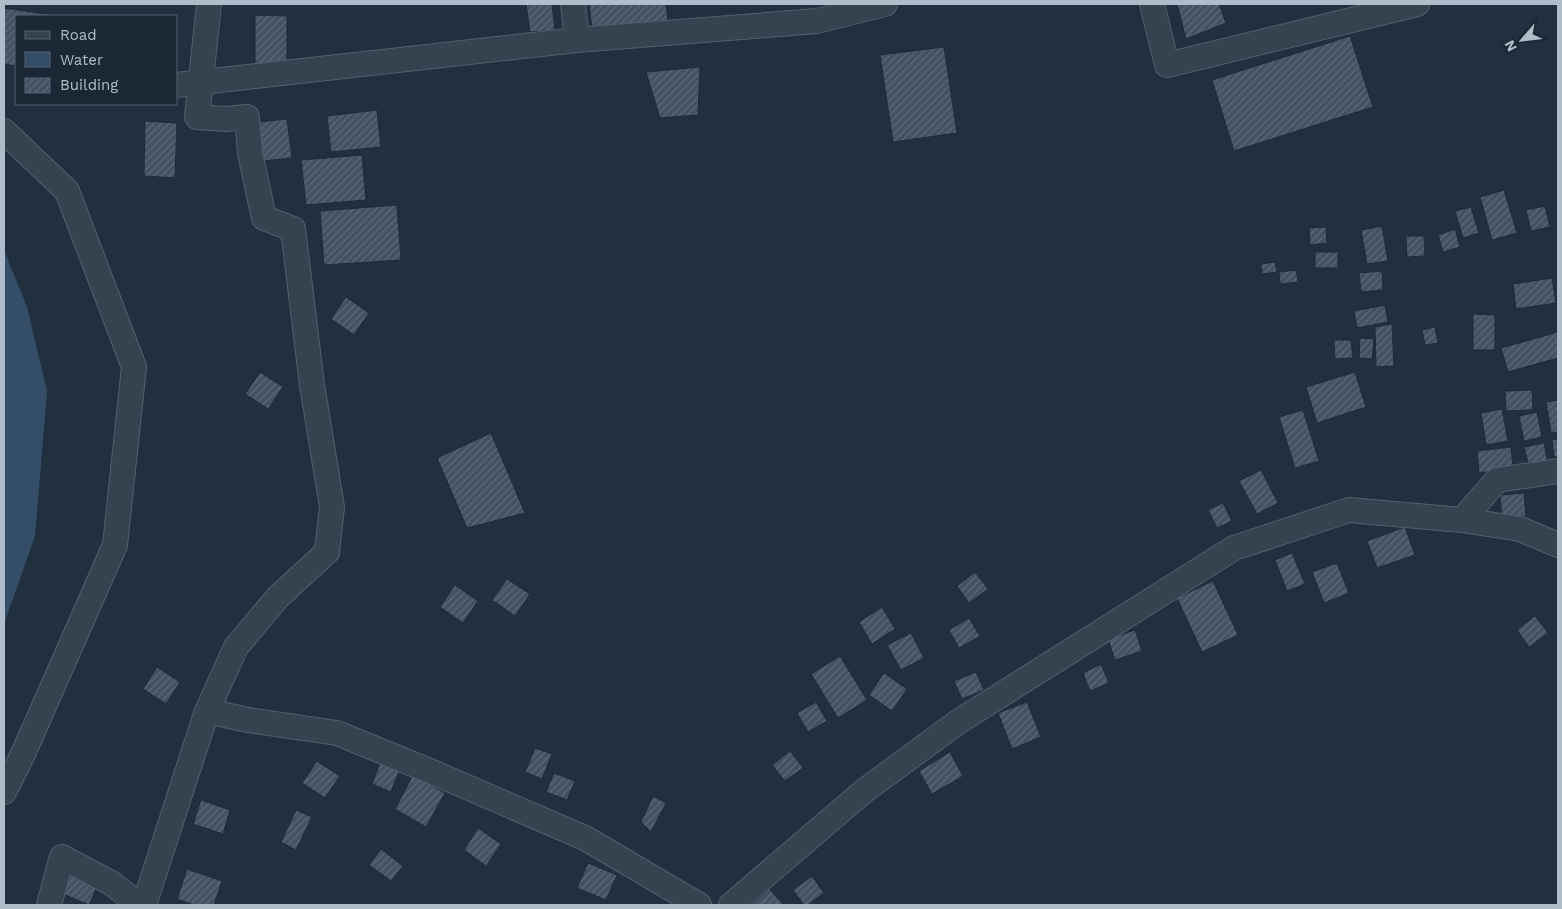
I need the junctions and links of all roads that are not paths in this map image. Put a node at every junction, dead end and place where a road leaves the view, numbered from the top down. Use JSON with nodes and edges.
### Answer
{"nodes":[{"id":1,"x":209,"y":4,"type":"edge"},
{"id":2,"x":573,"y":4,"type":"edge"},
{"id":3,"x":885,"y":4,"type":"edge"},
{"id":4,"x":1152,"y":4,"type":"edge"},
{"id":5,"x":1417,"y":4,"type":"edge"},
{"id":6,"x":577,"y":40,"type":"junction"},
{"id":7,"x":200,"y":82,"type":"junction"},
{"id":8,"x":178,"y":85,"type":"edge"},
{"id":9,"x":4,"y":131,"type":"edge"},
{"id":10,"x":1558,"y":471,"type":"edge"},
{"id":11,"x":1462,"y":520,"type":"junction"},
{"id":12,"x":1558,"y":545,"type":"edge"},
{"id":13,"x":207,"y":711,"type":"junction"},
{"id":14,"x":4,"y":792,"type":"edge"},
{"id":15,"x":49,"y":905,"type":"edge"},
{"id":16,"x":140,"y":905,"type":"edge"},
{"id":17,"x":144,"y":905,"type":"edge"},
{"id":18,"x":699,"y":905,"type":"edge"},
{"id":19,"x":731,"y":905,"type":"edge"}],
"edges":[{"from":1,"to":7,"type":"street"},
{"from":2,"to":6,"type":"street"},
{"from":3,"to":6,"type":"street"},
{"from":4,"to":5,"type":"street"},
{"from":6,"to":7,"type":"street"},
{"from":7,"to":8,"type":"street"},
{"from":7,"to":13,"type":"street"},
{"from":9,"to":14,"type":"street"},
{"from":10,"to":11,"type":"street"},
{"from":11,"to":12,"type":"street"},
{"from":11,"to":19,"type":"street"},
{"from":13,"to":17,"type":"street"},
{"from":13,"to":18,"type":"street"},
{"from":15,"to":16,"type":"street"}]}
